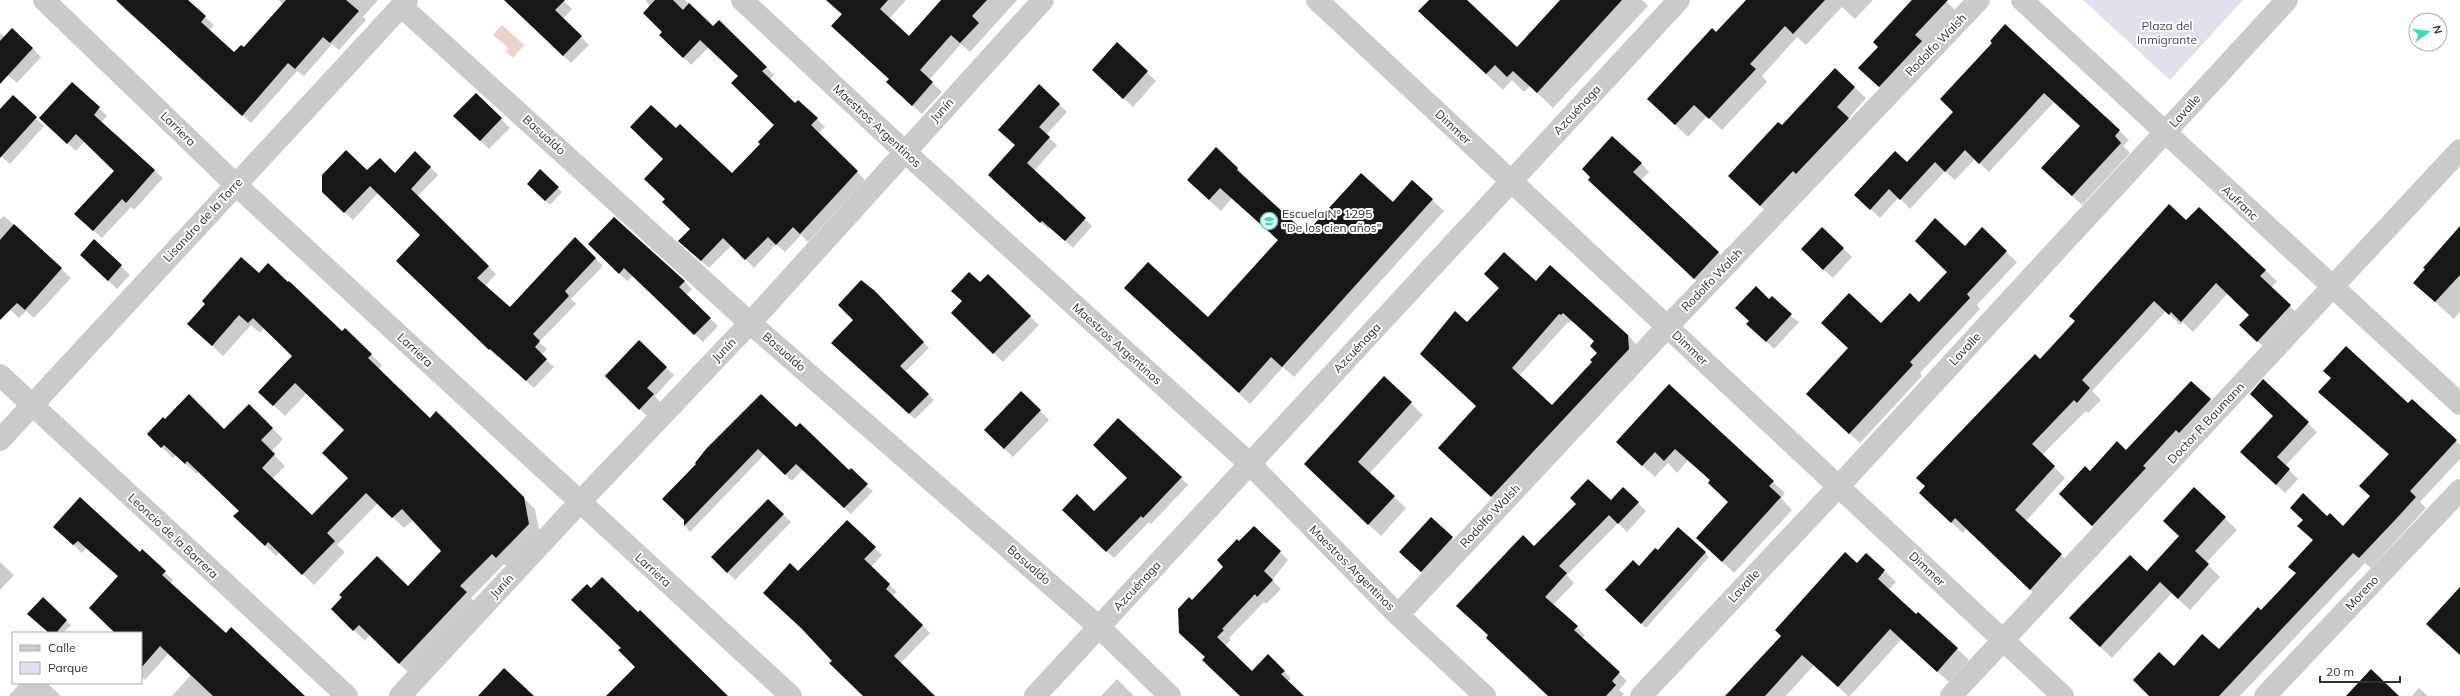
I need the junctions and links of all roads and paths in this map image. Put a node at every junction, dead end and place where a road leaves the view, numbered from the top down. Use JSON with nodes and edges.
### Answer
{"nodes":[{"id":1,"x":44,"y":0,"type":"edge"},
{"id":2,"x":742,"y":0,"type":"edge"},
{"id":3,"x":1043,"y":0,"type":"edge"},
{"id":4,"x":1317,"y":0,"type":"edge"},
{"id":5,"x":1679,"y":0,"type":"edge"},
{"id":6,"x":1979,"y":0,"type":"edge"},
{"id":7,"x":2022,"y":0,"type":"edge"},
{"id":8,"x":2287,"y":0,"type":"edge"},
{"id":9,"x":404,"y":3,"type":"edge"},
{"id":10,"x":2165,"y":133,"type":"junction"},
{"id":11,"x":2460,"y":150,"type":"edge"},
{"id":12,"x":904,"y":151,"type":"junction"},
{"id":13,"x":1511,"y":182,"type":"junction"},
{"id":14,"x":236,"y":184,"type":"junction"},
{"id":15,"x":2332,"y":288,"type":"junction"},
{"id":16,"x":750,"y":323,"type":"junction"},
{"id":17,"x":1667,"y":327,"type":"junction"},
{"id":18,"x":0,"y":375,"type":"edge"},
{"id":19,"x":2460,"y":404,"type":"edge"},
{"id":20,"x":33,"y":406,"type":"junction"},
{"id":21,"x":0,"y":440,"type":"edge"},
{"id":22,"x":1250,"y":464,"type":"junction"},
{"id":23,"x":1838,"y":487,"type":"junction"},
{"id":24,"x":2460,"y":490,"type":"edge"},
{"id":25,"x":579,"y":502,"type":"junction"},
{"id":26,"x":1398,"y":615,"type":"junction"},
{"id":27,"x":1099,"y":626,"type":"junction"},
{"id":28,"x":2002,"y":640,"type":"junction"},
{"id":29,"x":347,"y":696,"type":"edge"},
{"id":30,"x":400,"y":696,"type":"edge"},
{"id":31,"x":791,"y":696,"type":"edge"},
{"id":32,"x":1035,"y":696,"type":"edge"},
{"id":33,"x":1170,"y":696,"type":"edge"},
{"id":34,"x":1485,"y":696,"type":"edge"},
{"id":35,"x":1641,"y":696,"type":"edge"},
{"id":36,"x":1951,"y":696,"type":"edge"},
{"id":37,"x":2063,"y":696,"type":"edge"},
{"id":38,"x":2265,"y":696,"type":"edge"}],
"edges":[{"from":1,"to":14,"type":"street","name":"Larriera"},
{"from":2,"to":12,"type":"street","name":"Maestros Argentinos"},
{"from":3,"to":12,"type":"street","name":"Junín"},
{"from":4,"to":13,"type":"street","name":"Dimmer"},
{"from":5,"to":13,"type":"street","name":"Azcuénaga"},
{"from":6,"to":17,"type":"street","name":"Rodolfo Walsh"},
{"from":7,"to":10,"type":"street","name":"Aufranc"},
{"from":8,"to":10,"type":"street","name":"Lavalle"},
{"from":9,"to":14,"type":"street","name":"Lisandro de la Torre"},
{"from":9,"to":16,"type":"street","name":"Basualdo"},
{"from":10,"to":15,"type":"street","name":"Aufranc"},
{"from":10,"to":23,"type":"street","name":"Lavalle"},
{"from":11,"to":15,"type":"street","name":"Doctor R Baumann"},
{"from":12,"to":16,"type":"street","name":"Junín"},
{"from":12,"to":22,"type":"street","name":"Maestros Argentinos"},
{"from":13,"to":17,"type":"street","name":"Dimmer"},
{"from":13,"to":22,"type":"street","name":"Azcuénaga"},
{"from":14,"to":20,"type":"street","name":"Lisandro de la Torre"},
{"from":14,"to":25,"type":"street","name":"Larriera"},
{"from":15,"to":19,"type":"street","name":"Aufranc"},
{"from":15,"to":28,"type":"street","name":"Doctor R Baumann"},
{"from":16,"to":25,"type":"street","name":"Junín"},
{"from":16,"to":27,"type":"street","name":"Basualdo"},
{"from":17,"to":23,"type":"street","name":"Dimmer"},
{"from":17,"to":26,"type":"street","name":"Rodolfo Walsh"},
{"from":18,"to":20,"type":"street","name":"Leoncio de la Barrera"},
{"from":20,"to":21,"type":"street","name":"Lisandro de la Torre"},
{"from":20,"to":29,"type":"street","name":"Leoncio de la Barrera"},
{"from":22,"to":26,"type":"street","name":"Maestros Argentinos"},
{"from":22,"to":27,"type":"street","name":"Azcuénaga"},
{"from":23,"to":28,"type":"street","name":"Dimmer"},
{"from":23,"to":35,"type":"street","name":"Lavalle"},
{"from":24,"to":38,"type":"street","name":"Moreno"},
{"from":25,"to":30,"type":"street","name":"Junín"},
{"from":25,"to":31,"type":"street","name":"Larriera"},
{"from":26,"to":34,"type":"street","name":"Maestros Argentinos"},
{"from":27,"to":32,"type":"street","name":"Azcuénaga"},
{"from":27,"to":33,"type":"street","name":"Basualdo"},
{"from":28,"to":36,"type":"street","name":"Doctor R Baumann"},
{"from":28,"to":37,"type":"street","name":"Dimmer"}]}
